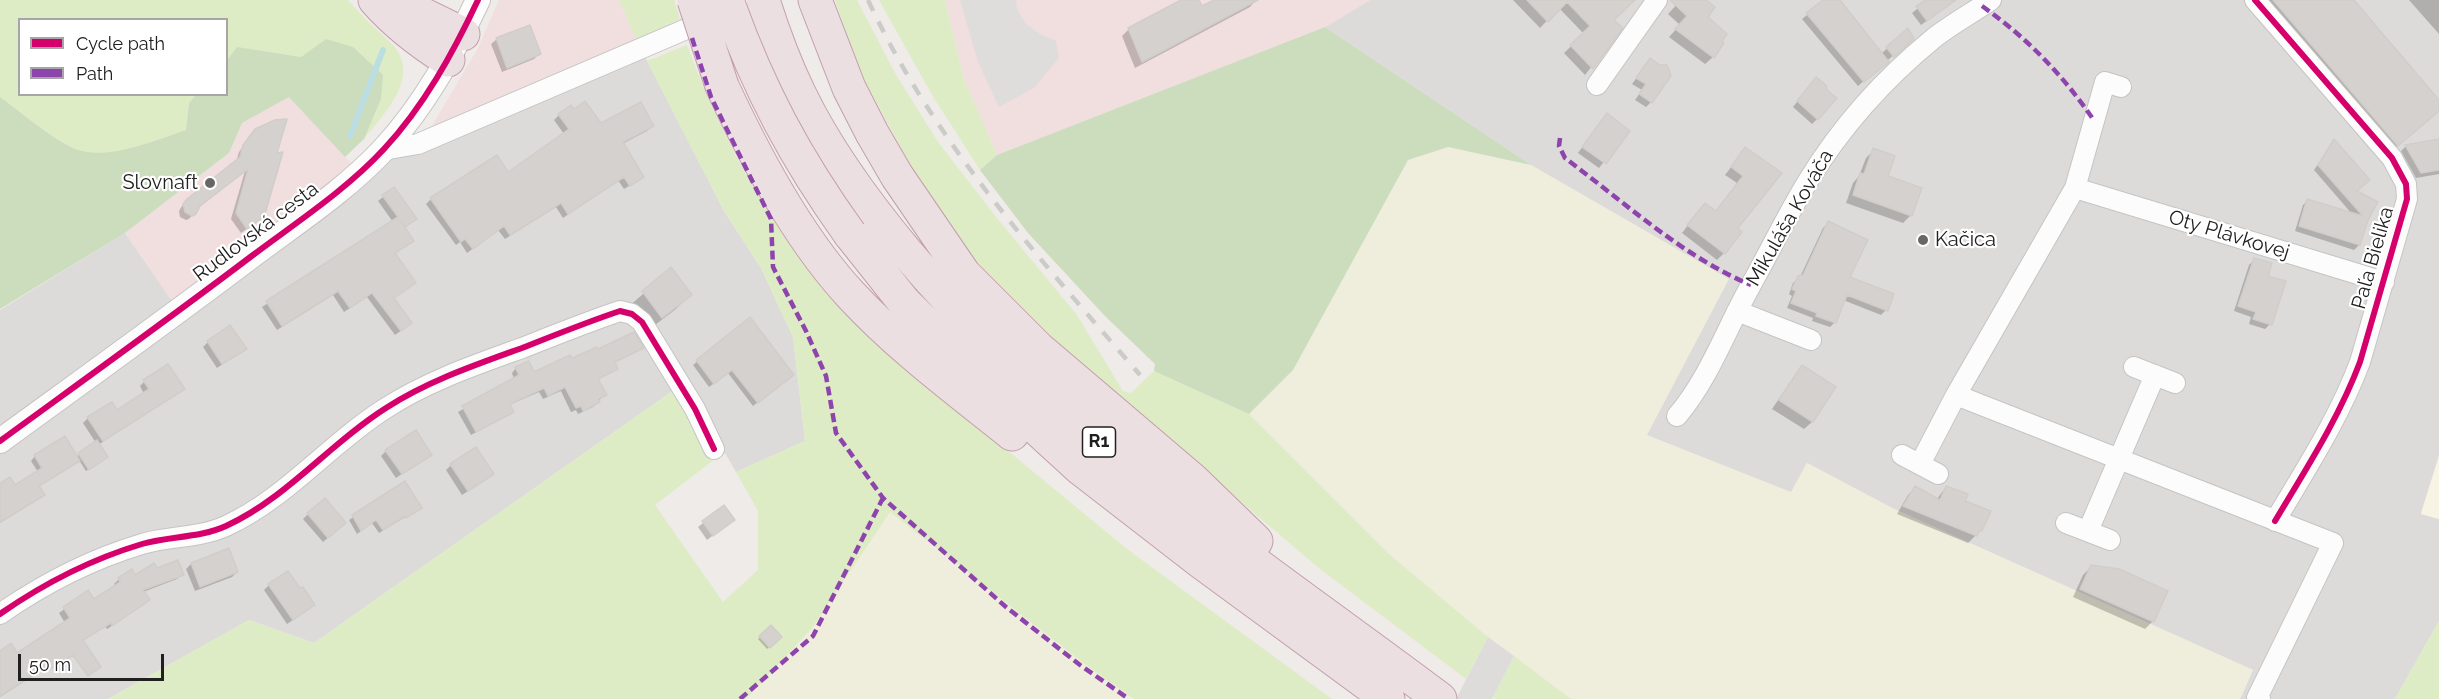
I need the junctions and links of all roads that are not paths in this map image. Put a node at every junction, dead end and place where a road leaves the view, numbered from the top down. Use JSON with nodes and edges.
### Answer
{"nodes":[{"id":1,"x":375,"y":0,"type":"edge"},
{"id":2,"x":401,"y":0,"type":"edge"},
{"id":3,"x":478,"y":0,"type":"edge"},
{"id":4,"x":694,"y":0,"type":"edge"},
{"id":5,"x":727,"y":0,"type":"edge"},
{"id":6,"x":754,"y":0,"type":"edge"},
{"id":7,"x":763,"y":0,"type":"edge"},
{"id":8,"x":815,"y":0,"type":"edge"},
{"id":9,"x":1657,"y":0,"type":"edge"},
{"id":10,"x":1991,"y":0,"type":"edge"},
{"id":11,"x":2255,"y":0,"type":"edge"},
{"id":12,"x":455,"y":47,"type":"junction"},
{"id":13,"x":1597,"y":85,"type":"dead end"},
{"id":14,"x":2121,"y":87,"type":"dead end"},
{"id":15,"x":383,"y":150,"type":"junction"},
{"id":16,"x":2075,"y":188,"type":"junction"},
{"id":17,"x":863,"y":224,"type":"junction"},
{"id":18,"x":2384,"y":282,"type":"junction"},
{"id":19,"x":1737,"y":310,"type":"junction"},
{"id":20,"x":1811,"y":340,"type":"dead end"},
{"id":21,"x":2134,"y":367,"type":"dead end"},
{"id":22,"x":2155,"y":375,"type":"junction"},
{"id":23,"x":2175,"y":383,"type":"dead end"},
{"id":24,"x":1956,"y":395,"type":"junction"},
{"id":25,"x":1677,"y":416,"type":"dead end"},
{"id":26,"x":0,"y":441,"type":"edge"},
{"id":27,"x":714,"y":449,"type":"dead end"},
{"id":28,"x":2119,"y":459,"type":"junction"},
{"id":29,"x":1081,"y":469,"type":"junction"},
{"id":30,"x":1938,"y":474,"type":"dead end"},
{"id":31,"x":2276,"y":520,"type":"junction"},
{"id":32,"x":2066,"y":523,"type":"dead end"},
{"id":33,"x":2088,"y":531,"type":"junction"},
{"id":34,"x":2110,"y":540,"type":"dead end"},
{"id":35,"x":0,"y":614,"type":"edge"},
{"id":36,"x":1354,"y":635,"type":"junction"},
{"id":37,"x":1388,"y":699,"type":"edge"},
{"id":38,"x":1440,"y":699,"type":"edge"},
{"id":39,"x":2260,"y":699,"type":"edge"}],
"edges":[{"from":1,"to":12,"type":"highway"},
{"from":2,"to":12,"type":"highway"},
{"from":3,"to":12,"type":"street","name":"Rudlovská cesta"},
{"from":4,"to":29,"type":"highway","bridge":true},
{"from":5,"to":17,"type":"highway","number":"R1","bridge":true},
{"from":6,"to":15,"type":"street"},
{"from":7,"to":17,"type":"highway","number":"R1"},
{"from":8,"to":36,"type":"highway"},
{"from":9,"to":13,"type":"street"},
{"from":10,"to":19,"type":"street","name":"Mikuláša Kováča"},
{"from":11,"to":18,"type":"street","name":"Paľa Bielika"},
{"from":12,"to":15,"type":"street","name":"Rudlovská cesta"},
{"from":14,"to":16,"type":"street"},
{"from":15,"to":26,"type":"street","name":"Rudlovská cesta"},
{"from":16,"to":18,"type":"street","name":"Oty Plávkovej"},
{"from":16,"to":24,"type":"street"},
{"from":17,"to":29,"type":"highway","number":"R1"},
{"from":17,"to":36,"type":"highway","number":"R1"},
{"from":18,"to":31,"type":"street","name":"Paľa Bielika"},
{"from":19,"to":20,"type":"street"},
{"from":19,"to":25,"type":"street","name":"Mikuláša Kováča"},
{"from":21,"to":22,"type":"street"},
{"from":22,"to":23,"type":"street"},
{"from":22,"to":28,"type":"street"},
{"from":24,"to":28,"type":"street"},
{"from":24,"to":30,"type":"street"},
{"from":27,"to":35,"type":"street"},
{"from":28,"to":31,"type":"street"},
{"from":28,"to":33,"type":"street"},
{"from":29,"to":37,"type":"highway","number":"R1"},
{"from":31,"to":39,"type":"street"},
{"from":32,"to":33,"type":"street"},
{"from":33,"to":34,"type":"street"},
{"from":36,"to":38,"type":"highway","number":"R1"}]}
